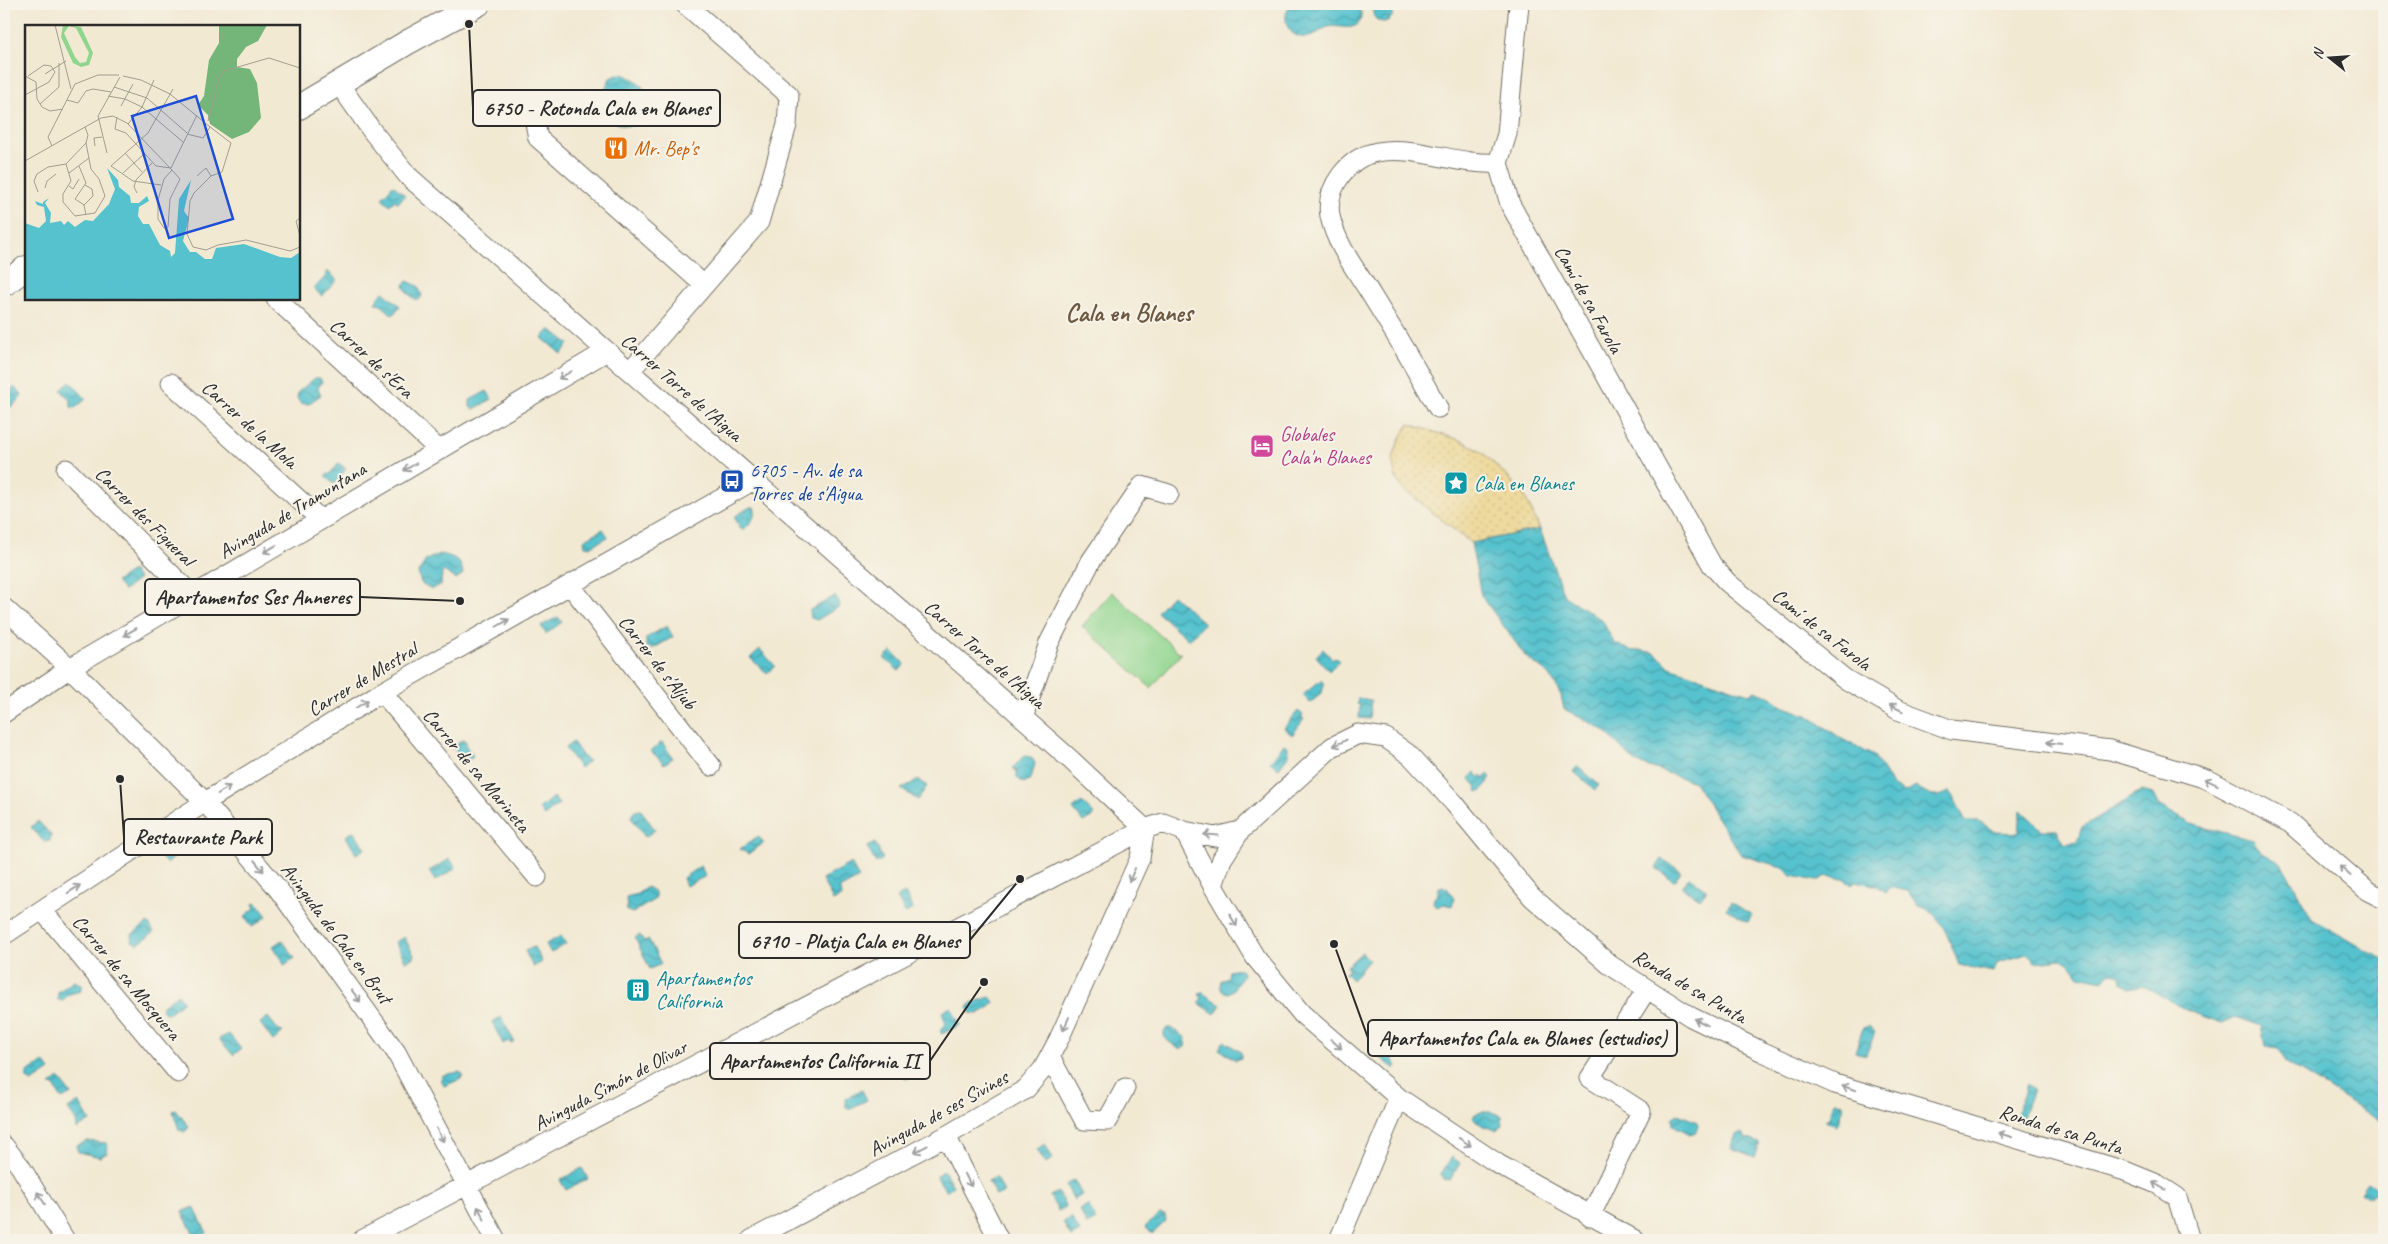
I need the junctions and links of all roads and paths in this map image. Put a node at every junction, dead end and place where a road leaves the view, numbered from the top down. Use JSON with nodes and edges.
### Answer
{"nodes":[{"id":1,"x":444,"y":4,"type":"edge"},
{"id":2,"x":478,"y":4,"type":"edge"},
{"id":3,"x":685,"y":4,"type":"edge"},
{"id":4,"x":1519,"y":4,"type":"edge"},
{"id":5,"x":408,"y":42,"type":"junction"},
{"id":6,"x":339,"y":84,"type":"junction"},
{"id":7,"x":300,"y":106,"type":"edge"},
{"id":8,"x":535,"y":123,"type":"dead end"},
{"id":9,"x":1498,"y":163,"type":"junction"},
{"id":10,"x":25,"y":269,"type":"edge"},
{"id":11,"x":4,"y":284,"type":"edge"},
{"id":12,"x":704,"y":285,"type":"junction"},
{"id":13,"x":277,"y":300,"type":"edge"},
{"id":14,"x":607,"y":351,"type":"junction"},
{"id":15,"x":630,"y":371,"type":"junction"},
{"id":16,"x":171,"y":383,"type":"dead end"},
{"id":17,"x":1438,"y":408,"type":"dead end"},
{"id":18,"x":438,"y":450,"type":"junction"},
{"id":19,"x":66,"y":469,"type":"dead end"},
{"id":20,"x":754,"y":480,"type":"junction"},
{"id":21,"x":1169,"y":494,"type":"dead end"},
{"id":22,"x":320,"y":519,"type":"junction"},
{"id":23,"x":570,"y":585,"type":"junction"},
{"id":24,"x":192,"y":595,"type":"junction"},
{"id":25,"x":4,"y":608,"type":"edge"},
{"id":26,"x":70,"y":668,"type":"junction"},
{"id":27,"x":382,"y":692,"type":"junction"},
{"id":28,"x":4,"y":713,"type":"edge"},
{"id":29,"x":1023,"y":718,"type":"junction"},
{"id":30,"x":711,"y":766,"type":"dead end"},
{"id":31,"x":205,"y":802,"type":"junction"},
{"id":32,"x":1145,"y":829,"type":"junction"},
{"id":33,"x":1184,"y":831,"type":"junction"},
{"id":34,"x":1240,"y":831,"type":"junction"},
{"id":35,"x":538,"y":876,"type":"dead end"},
{"id":36,"x":1213,"y":886,"type":"junction"},
{"id":37,"x":2384,"y":900,"type":"edge"},
{"id":38,"x":42,"y":910,"type":"junction"},
{"id":39,"x":4,"y":935,"type":"edge"},
{"id":40,"x":1647,"y":989,"type":"junction"},
{"id":41,"x":1050,"y":1057,"type":"junction"},
{"id":42,"x":178,"y":1073,"type":"dead end"},
{"id":43,"x":1125,"y":1088,"type":"dead end"},
{"id":44,"x":1399,"y":1098,"type":"junction"},
{"id":45,"x":946,"y":1136,"type":"junction"},
{"id":46,"x":4,"y":1146,"type":"edge"},
{"id":47,"x":467,"y":1186,"type":"junction"},
{"id":48,"x":1590,"y":1217,"type":"junction"},
{"id":49,"x":65,"y":1240,"type":"edge"},
{"id":50,"x":362,"y":1240,"type":"edge"},
{"id":51,"x":496,"y":1240,"type":"edge"},
{"id":52,"x":754,"y":1240,"type":"edge"},
{"id":53,"x":999,"y":1240,"type":"edge"},
{"id":54,"x":1339,"y":1240,"type":"edge"},
{"id":55,"x":1635,"y":1240,"type":"edge"},
{"id":56,"x":2190,"y":1240,"type":"edge"}],
"edges":[{"from":1,"to":5,"type":"street"},
{"from":2,"to":5,"type":"street"},
{"from":3,"to":12,"type":"street"},
{"from":4,"to":9,"type":"street"},
{"from":5,"to":6,"type":"street"},
{"from":6,"to":7,"type":"street"},
{"from":6,"to":14,"type":"street","name":"Carrer Torre de l'Aigua"},
{"from":8,"to":12,"type":"street"},
{"from":9,"to":17,"type":"street"},
{"from":37,"to":9,"type":"street","name":"Camí de sa Farola","one_way":true},
{"from":10,"to":11,"type":"street"},
{"from":12,"to":15,"type":"street"},
{"from":13,"to":18,"type":"street","name":"Carrer de s'Era"},
{"from":14,"to":15,"type":"street","name":"Carrer Torre de l'Aigua"},
{"from":14,"to":18,"type":"street","name":"Avinguda de Tramuntana","one_way":true},
{"from":15,"to":20,"type":"street","name":"Carrer Torre de l'Aigua"},
{"from":16,"to":22,"type":"street","name":"Carrer de la Mola"},
{"from":18,"to":22,"type":"street","name":"Avinguda de Tramuntana","one_way":true},
{"from":19,"to":24,"type":"street","name":"Carrer des Figueral"},
{"from":20,"to":23,"type":"street","name":"Carrer de Mestral"},
{"from":20,"to":29,"type":"street","name":"Carrer Torre de l'Aigua"},
{"from":21,"to":29,"type":"street"},
{"from":22,"to":24,"type":"street","name":"Avinguda de Tramuntana","one_way":true},
{"from":27,"to":23,"type":"street","name":"Carrer de Mestral","one_way":true},
{"from":23,"to":30,"type":"street","name":"Carrer de s'Aljub"},
{"from":24,"to":26,"type":"street","name":"Avinguda de Tramuntana","one_way":true},
{"from":25,"to":26,"type":"street","name":"Avinguda de Cala en Brut"},
{"from":26,"to":28,"type":"street","name":"Avinguda de Tramuntana"},
{"from":26,"to":31,"type":"street","name":"Avinguda de Cala en Brut"},
{"from":31,"to":27,"type":"street","name":"Carrer de Mestral","one_way":true},
{"from":27,"to":35,"type":"street","name":"Carrer de sa Marineta"},
{"from":29,"to":32,"type":"street","name":"Carrer Torre de l'Aigua"},
{"from":38,"to":31,"type":"street","name":"Carrer de Mestral","one_way":true},
{"from":31,"to":47,"type":"street","name":"Avinguda de Cala en Brut","one_way":true},
{"from":32,"to":33,"type":"street","name":"Avinguda Simón de Olivar"},
{"from":32,"to":41,"type":"street","name":"Avinguda de ses Sivines","one_way":true},
{"from":32,"to":47,"type":"street","name":"Avinguda Simón de Olivar"},
{"from":34,"to":33,"type":"street","name":"Ronda de sa Punta","one_way":true},
{"from":33,"to":36,"type":"street"},
{"from":34,"to":36,"type":"street","name":"Ronda de sa Punta"},
{"from":40,"to":34,"type":"street","name":"Ronda de sa Punta","one_way":true},
{"from":36,"to":44,"type":"street","one_way":true},
{"from":38,"to":39,"type":"street","name":"Carrer de Mestral"},
{"from":38,"to":42,"type":"street","name":"Carrer de sa Mosquera"},
{"from":40,"to":48,"type":"street"},
{"from":56,"to":40,"type":"street","name":"Ronda de sa Punta","one_way":true},
{"from":41,"to":43,"type":"street"},
{"from":41,"to":45,"type":"street","name":"Avinguda de ses Sivines"},
{"from":44,"to":48,"type":"street","one_way":true},
{"from":44,"to":54,"type":"street"},
{"from":45,"to":52,"type":"street","name":"Avinguda de ses Sivines","one_way":true},
{"from":45,"to":53,"type":"street","one_way":true},
{"from":49,"to":46,"type":"street","one_way":true},
{"from":47,"to":50,"type":"street","name":"Avinguda Simón de Olivar"},
{"from":51,"to":47,"type":"street","name":"Avinguda de Cala en Brut","one_way":true},
{"from":48,"to":55,"type":"street"}]}
